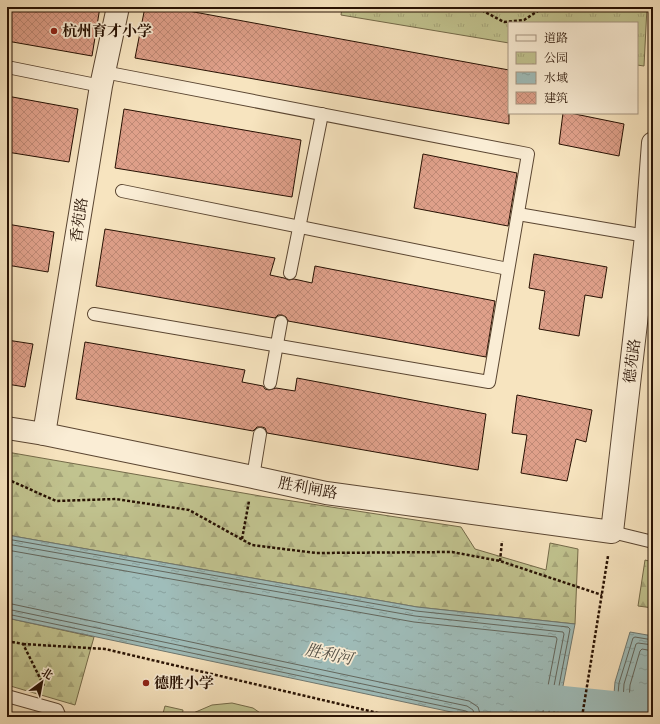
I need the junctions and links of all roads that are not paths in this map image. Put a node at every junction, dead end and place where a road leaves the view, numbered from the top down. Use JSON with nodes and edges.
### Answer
{"nodes":[{"id":1,"x":118,"y":7,"type":"edge"},
{"id":2,"x":7,"y":67,"type":"edge"},
{"id":3,"x":102,"y":79,"type":"junction"},
{"id":4,"x":322,"y":114,"type":"junction"},
{"id":5,"x":653,"y":143,"type":"edge"},
{"id":6,"x":122,"y":191,"type":"dead end"},
{"id":7,"x":518,"y":214,"type":"junction"},
{"id":8,"x":299,"y":227,"type":"junction"},
{"id":9,"x":646,"y":236,"type":"junction"},
{"id":10,"x":508,"y":269,"type":"junction"},
{"id":11,"x":290,"y":273,"type":"dead end"},
{"id":12,"x":94,"y":314,"type":"dead end"},
{"id":13,"x":281,"y":322,"type":"dead end"},
{"id":14,"x":276,"y":345,"type":"junction"},
{"id":15,"x":270,"y":384,"type":"dead end"},
{"id":16,"x":7,"y":428,"type":"edge"},
{"id":17,"x":44,"y":434,"type":"junction"},
{"id":18,"x":260,"y":434,"type":"dead end"},
{"id":19,"x":253,"y":477,"type":"junction"},
{"id":20,"x":612,"y":532,"type":"junction"},
{"id":21,"x":653,"y":542,"type":"edge"},
{"id":22,"x":7,"y":696,"type":"edge"},
{"id":23,"x":58,"y":714,"type":"edge"}],
"edges":[{"from":1,"to":3,"type":"street","name":"香苑路"},
{"from":2,"to":3,"type":"lane"},
{"from":3,"to":4,"type":"lane"},
{"from":3,"to":17,"type":"street","name":"香苑路"},
{"from":4,"to":7,"type":"lane"},
{"from":4,"to":8,"type":"lane"},
{"from":5,"to":9,"type":"street","name":"德苑路"},
{"from":6,"to":8,"type":"lane"},
{"from":7,"to":9,"type":"lane"},
{"from":7,"to":10,"type":"lane"},
{"from":8,"to":10,"type":"lane"},
{"from":8,"to":11,"type":"lane"},
{"from":9,"to":20,"type":"street","name":"德苑路"},
{"from":10,"to":14,"type":"lane"},
{"from":12,"to":14,"type":"lane"},
{"from":13,"to":14,"type":"lane"},
{"from":14,"to":15,"type":"lane"},
{"from":16,"to":17,"type":"street","name":"胜利闸路"},
{"from":17,"to":19,"type":"street","name":"胜利闸路"},
{"from":18,"to":19,"type":"lane"},
{"from":19,"to":20,"type":"street","name":"胜利闸路"},
{"from":20,"to":21,"type":"lane"},
{"from":22,"to":23,"type":"lane"}]}
